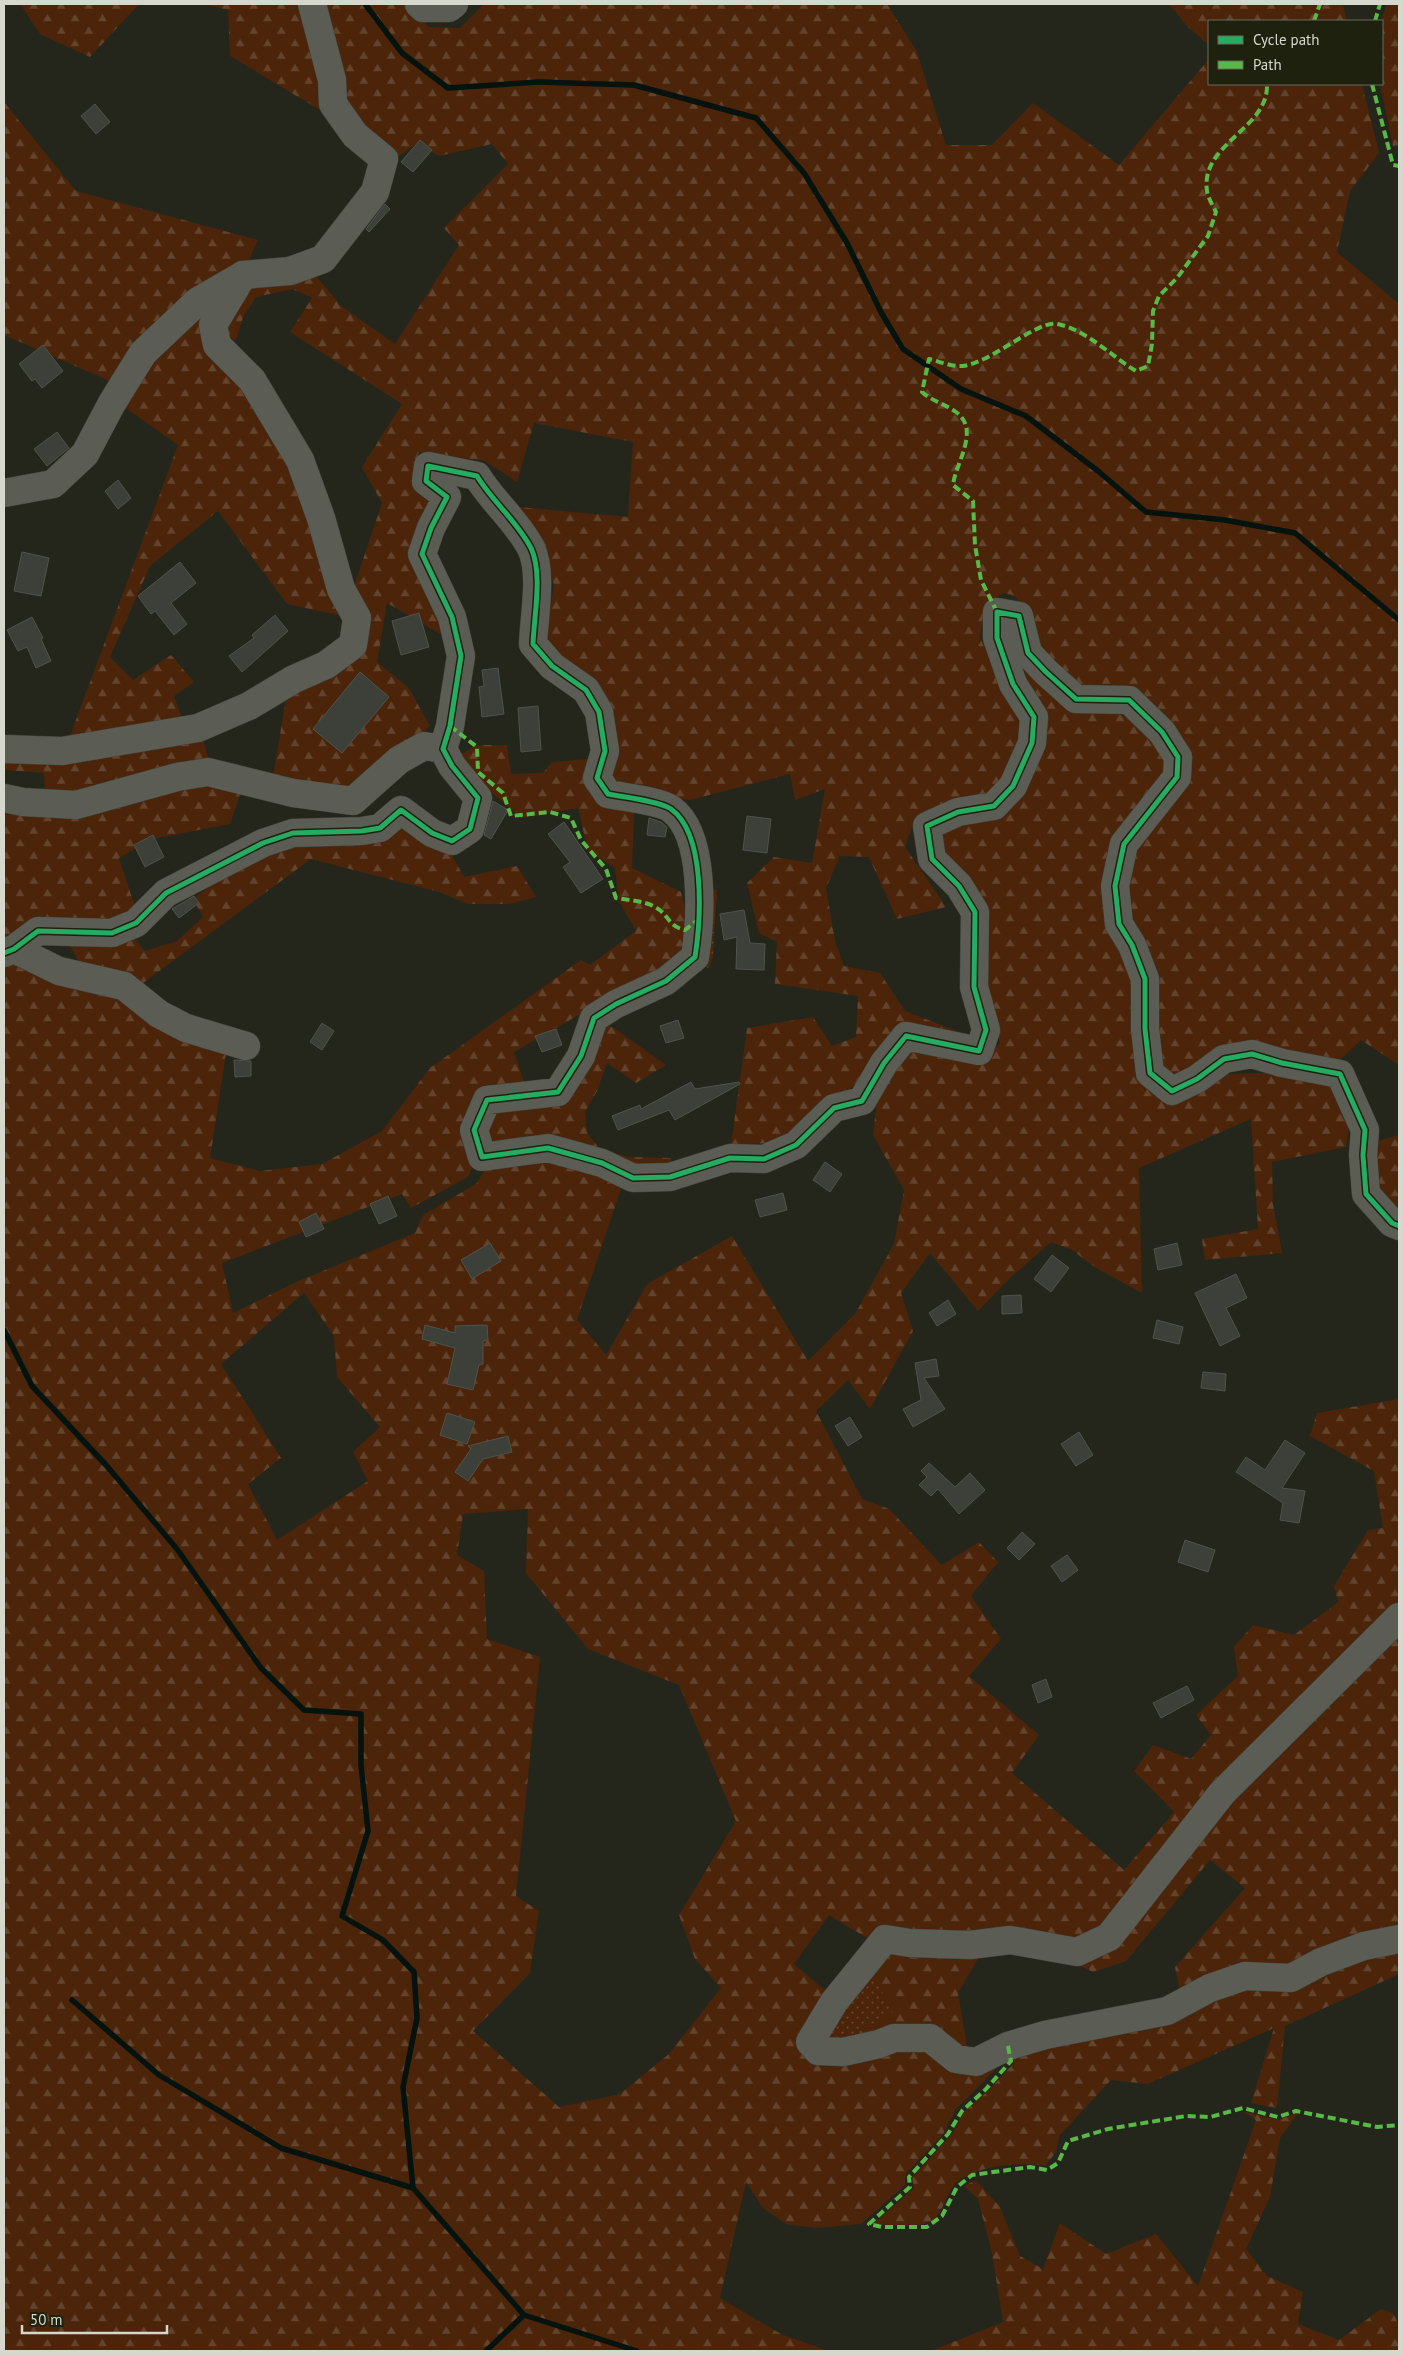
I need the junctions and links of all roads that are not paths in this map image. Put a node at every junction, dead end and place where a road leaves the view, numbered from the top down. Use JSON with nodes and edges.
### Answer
{"nodes":[{"id":1,"x":312,"y":4,"type":"edge"},
{"id":2,"x":419,"y":4,"type":"edge"},
{"id":3,"x":454,"y":4,"type":"edge"},
{"id":4,"x":243,"y":275,"type":"junction"},
{"id":5,"x":4,"y":493,"type":"edge"},
{"id":6,"x":4,"y":749,"type":"edge"},
{"id":7,"x":443,"y":749,"type":"junction"},
{"id":8,"x":4,"y":798,"type":"edge"},
{"id":9,"x":9,"y":951,"type":"edge"},
{"id":10,"x":246,"y":1046,"type":"dead end"},
{"id":11,"x":1399,"y":1226,"type":"edge"},
{"id":12,"x":1399,"y":1617,"type":"edge"},
{"id":13,"x":1399,"y":1939,"type":"edge"}],
"edges":[{"from":1,"to":4,"type":"street"},
{"from":2,"to":3,"type":"street"},
{"from":4,"to":5,"type":"street"},
{"from":4,"to":6,"type":"street"},
{"from":7,"to":8,"type":"street"},
{"from":7,"to":9,"type":"street"},
{"from":7,"to":11,"type":"street"},
{"from":9,"to":10,"type":"street"},
{"from":12,"to":13,"type":"street"}]}
